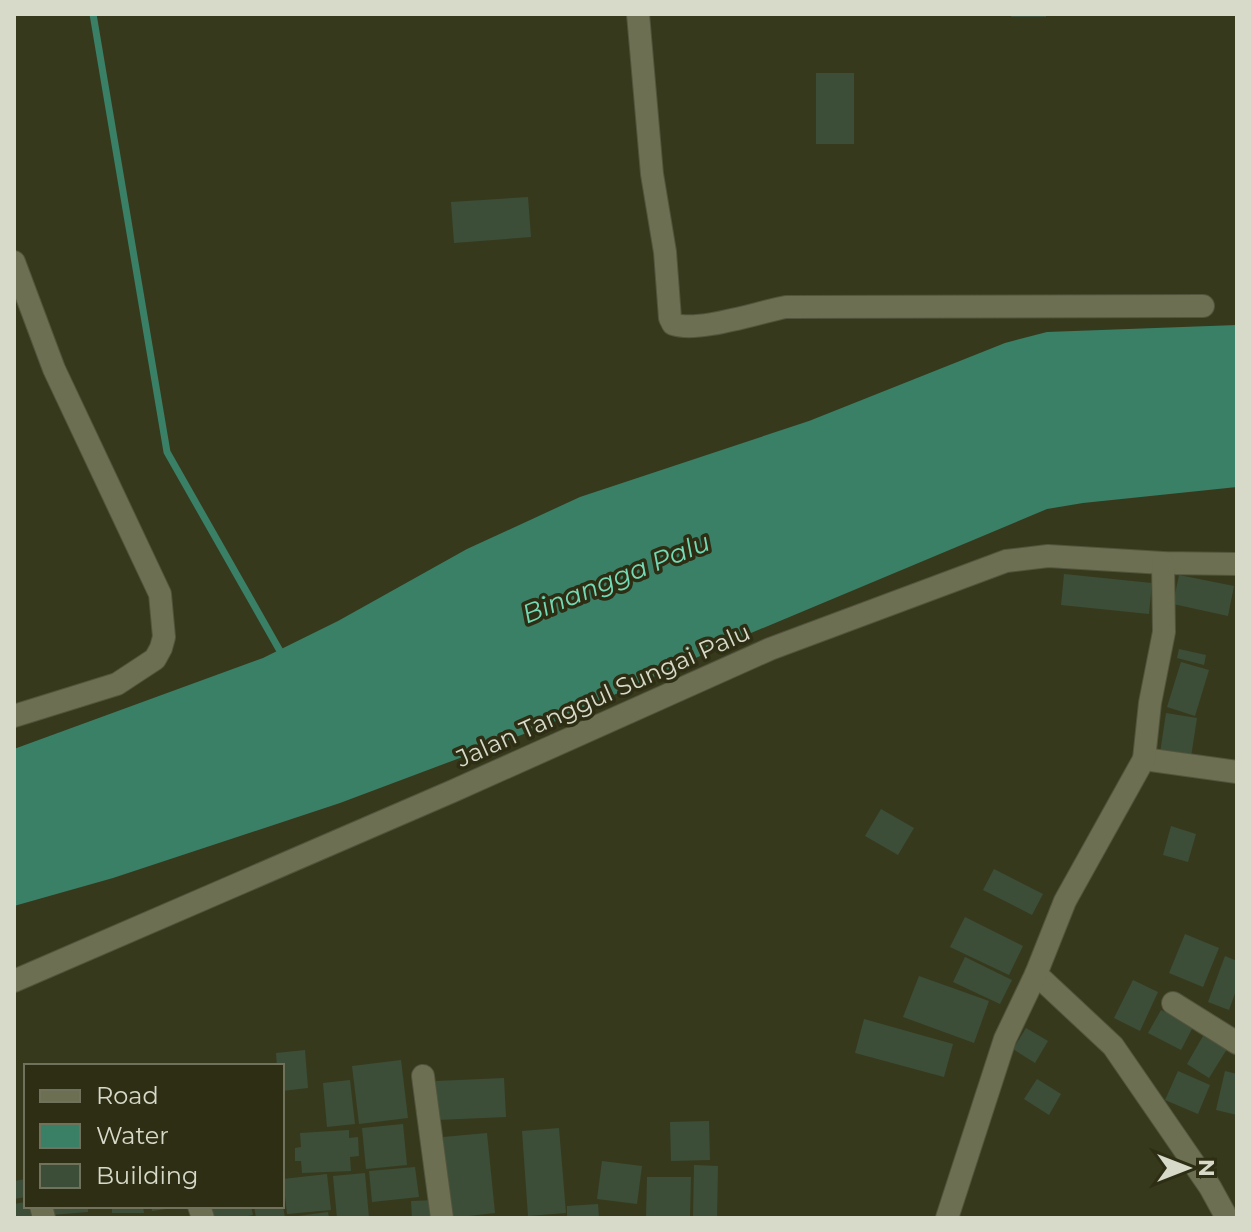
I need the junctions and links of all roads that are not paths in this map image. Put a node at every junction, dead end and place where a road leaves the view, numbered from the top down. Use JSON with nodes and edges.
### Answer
{"nodes":[{"id":1,"x":638,"y":14,"type":"edge"},
{"id":2,"x":14,"y":262,"type":"edge"},
{"id":3,"x":1203,"y":306,"type":"dead end"},
{"id":4,"x":1163,"y":563,"type":"junction"},
{"id":5,"x":1237,"y":564,"type":"edge"},
{"id":6,"x":14,"y":716,"type":"edge"},
{"id":7,"x":1144,"y":759,"type":"junction"},
{"id":8,"x":1237,"y":772,"type":"edge"},
{"id":9,"x":1036,"y":974,"type":"junction"},
{"id":10,"x":14,"y":981,"type":"edge"},
{"id":11,"x":1173,"y":1003,"type":"dead end"},
{"id":12,"x":1237,"y":1043,"type":"edge"},
{"id":13,"x":423,"y":1076,"type":"dead end"},
{"id":14,"x":442,"y":1218,"type":"edge"},
{"id":15,"x":947,"y":1218,"type":"edge"},
{"id":16,"x":1227,"y":1218,"type":"edge"}],
"edges":[{"from":1,"to":3,"type":"street"},
{"from":2,"to":6,"type":"street"},
{"from":4,"to":5,"type":"street","name":"Jalan Tanggul Sungai Palu"},
{"from":4,"to":7,"type":"street"},
{"from":4,"to":10,"type":"street","name":"Jalan Tanggul Sungai Palu"},
{"from":7,"to":8,"type":"street"},
{"from":7,"to":9,"type":"street"},
{"from":9,"to":15,"type":"street"},
{"from":9,"to":16,"type":"street"},
{"from":11,"to":12,"type":"street"},
{"from":13,"to":14,"type":"street"}]}
